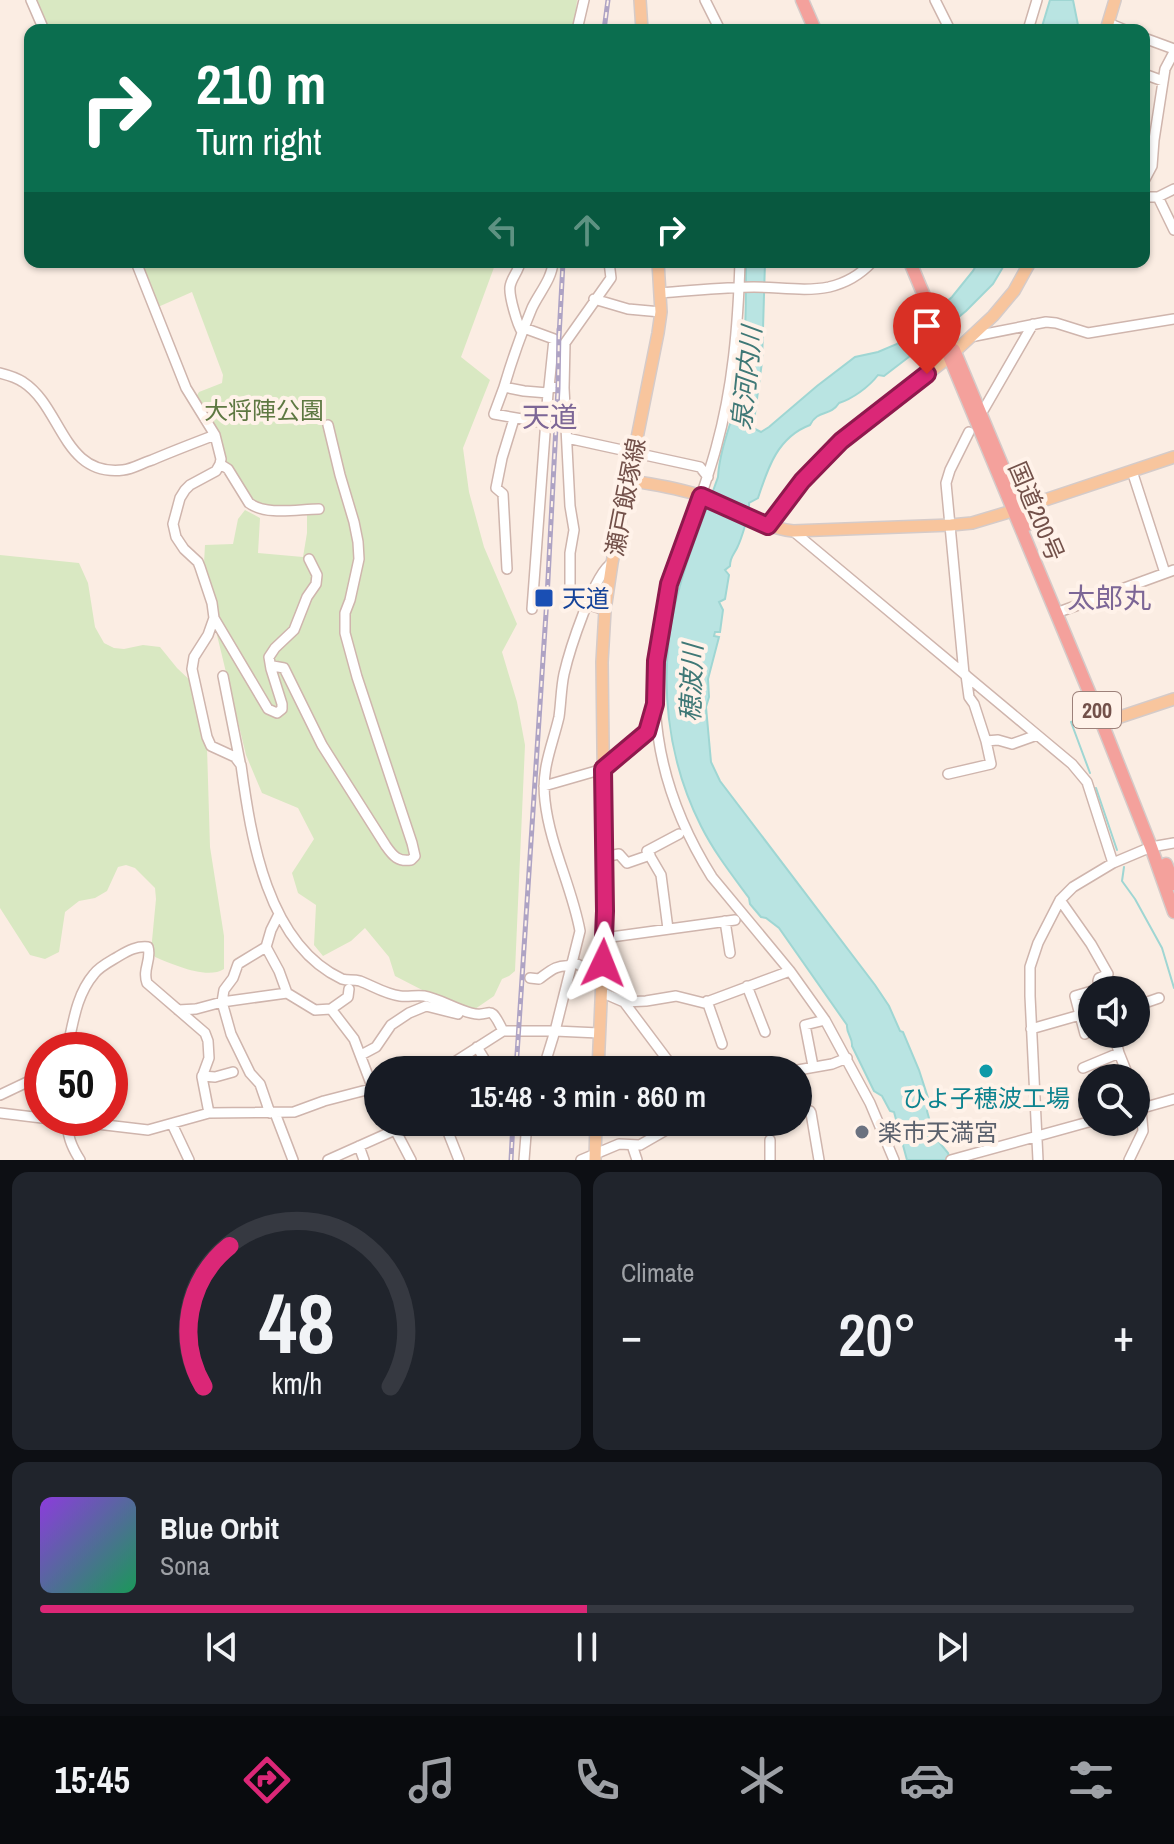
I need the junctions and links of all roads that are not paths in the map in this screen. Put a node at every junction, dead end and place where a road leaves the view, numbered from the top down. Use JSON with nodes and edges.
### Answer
{"nodes":[{"id":1,"x":31,"y":0,"type":"edge"},
{"id":2,"x":584,"y":0,"type":"edge"},
{"id":3,"x":640,"y":0,"type":"edge"},
{"id":4,"x":705,"y":0,"type":"edge"},
{"id":5,"x":802,"y":0,"type":"edge"},
{"id":6,"x":810,"y":0,"type":"edge"},
{"id":7,"x":935,"y":0,"type":"edge"},
{"id":8,"x":1037,"y":0,"type":"edge"},
{"id":9,"x":1115,"y":0,"type":"edge"},
{"id":10,"x":41,"y":24,"type":"edge"},
{"id":11,"x":578,"y":24,"type":"edge"},
{"id":12,"x":642,"y":24,"type":"edge"},
{"id":13,"x":717,"y":24,"type":"edge"},
{"id":14,"x":812,"y":24,"type":"edge"},
{"id":15,"x":820,"y":24,"type":"edge"},
{"id":16,"x":947,"y":24,"type":"edge"},
{"id":17,"x":1030,"y":24,"type":"edge"},
{"id":18,"x":1108,"y":24,"type":"edge"},
{"id":19,"x":1150,"y":40,"type":"edge"},
{"id":20,"x":1174,"y":50,"type":"edge"},
{"id":21,"x":1150,"y":76,"type":"edge"},
{"id":22,"x":1163,"y":81,"type":"junction"},
{"id":23,"x":1150,"y":170,"type":"edge"},
{"id":24,"x":1174,"y":189,"type":"edge"},
{"id":25,"x":1150,"y":197,"type":"edge"},
{"id":26,"x":1158,"y":197,"type":"junction"},
{"id":27,"x":1174,"y":230,"type":"edge"},
{"id":28,"x":138,"y":268,"type":"edge"},
{"id":29,"x":519,"y":268,"type":"edge"},
{"id":30,"x":553,"y":268,"type":"edge"},
{"id":31,"x":610,"y":268,"type":"edge"},
{"id":32,"x":658,"y":268,"type":"edge"},
{"id":33,"x":740,"y":268,"type":"edge"},
{"id":34,"x":866,"y":268,"type":"edge"},
{"id":35,"x":1027,"y":268,"type":"edge"},
{"id":36,"x":919,"y":270,"type":"edge"},
{"id":37,"x":739,"y":287,"type":"junction"},
{"id":38,"x":660,"y":293,"type":"junction"},
{"id":39,"x":594,"y":299,"type":"junction"},
{"id":40,"x":661,"y":312,"type":"junction"},
{"id":41,"x":1174,"y":319,"type":"edge"},
{"id":42,"x":1033,"y":324,"type":"junction"},
{"id":43,"x":523,"y":330,"type":"junction"},
{"id":44,"x":970,"y":337,"type":"junction"},
{"id":45,"x":950,"y":350,"type":"junction"},
{"id":46,"x":0,"y":373,"type":"edge"},
{"id":47,"x":504,"y":387,"type":"junction"},
{"id":48,"x":564,"y":388,"type":"junction"},
{"id":49,"x":548,"y":390,"type":"junction"},
{"id":50,"x":984,"y":409,"type":"dead end"},
{"id":51,"x":514,"y":419,"type":"junction"},
{"id":52,"x":545,"y":423,"type":"junction"},
{"id":53,"x":328,"y":425,"type":"dead end"},
{"id":54,"x":969,"y":432,"type":"dead end"},
{"id":55,"x":215,"y":435,"type":"junction"},
{"id":56,"x":567,"y":438,"type":"junction"},
{"id":57,"x":634,"y":453,"type":"junction"},
{"id":58,"x":1174,"y":457,"type":"edge"},
{"id":59,"x":220,"y":464,"type":"junction"},
{"id":60,"x":1132,"y":471,"type":"junction"},
{"id":61,"x":708,"y":477,"type":"junction"},
{"id":62,"x":629,"y":480,"type":"junction"},
{"id":63,"x":703,"y":496,"type":"junction"},
{"id":64,"x":319,"y":509,"type":"dead end"},
{"id":65,"x":1016,"y":510,"type":"junction"},
{"id":66,"x":766,"y":525,"type":"junction"},
{"id":67,"x":951,"y":525,"type":"junction"},
{"id":68,"x":793,"y":531,"type":"junction"},
{"id":69,"x":309,"y":559,"type":"dead end"},
{"id":70,"x":612,"y":563,"type":"junction"},
{"id":71,"x":507,"y":569,"type":"dead end"},
{"id":72,"x":1170,"y":572,"type":"edge"},
{"id":73,"x":587,"y":604,"type":"junction"},
{"id":74,"x":532,"y":609,"type":"dead end"},
{"id":75,"x":605,"y":610,"type":"junction"},
{"id":76,"x":1059,"y":612,"type":"junction"},
{"id":77,"x":214,"y":618,"type":"junction"},
{"id":78,"x":271,"y":669,"type":"junction"},
{"id":79,"x":965,"y":675,"type":"junction"},
{"id":80,"x":223,"y":676,"type":"dead end"},
{"id":81,"x":1174,"y":699,"type":"edge"},
{"id":82,"x":655,"y":704,"type":"junction"},
{"id":83,"x":1105,"y":721,"type":"junction"},
{"id":84,"x":1037,"y":735,"type":"junction"},
{"id":85,"x":986,"y":741,"type":"junction"},
{"id":86,"x":241,"y":765,"type":"junction"},
{"id":87,"x":603,"y":769,"type":"junction"},
{"id":88,"x":948,"y":774,"type":"dead end"},
{"id":89,"x":544,"y":786,"type":"junction"},
{"id":90,"x":679,"y":834,"type":"dead end"},
{"id":91,"x":1174,"y":843,"type":"edge"},
{"id":92,"x":1155,"y":846,"type":"junction"},
{"id":93,"x":650,"y":855,"type":"junction"},
{"id":94,"x":604,"y":857,"type":"junction"},
{"id":95,"x":1113,"y":863,"type":"junction"},
{"id":96,"x":1174,"y":884,"type":"edge"},
{"id":97,"x":1060,"y":900,"type":"junction"},
{"id":98,"x":1174,"y":912,"type":"edge"},
{"id":99,"x":279,"y":914,"type":"junction"},
{"id":100,"x":668,"y":929,"type":"junction"},
{"id":101,"x":604,"y":938,"type":"junction"},
{"id":102,"x":266,"y":947,"type":"junction"},
{"id":103,"x":730,"y":953,"type":"dead end"},
{"id":104,"x":572,"y":964,"type":"junction"},
{"id":105,"x":790,"y":971,"type":"junction"},
{"id":106,"x":1104,"y":976,"type":"edge"},
{"id":107,"x":530,"y":978,"type":"dead end"},
{"id":108,"x":747,"y":986,"type":"junction"},
{"id":109,"x":349,"y":989,"type":"dead end"},
{"id":110,"x":602,"y":990,"type":"junction"},
{"id":111,"x":287,"y":993,"type":"junction"},
{"id":112,"x":1159,"y":998,"type":"dead end"},
{"id":113,"x":707,"y":1001,"type":"junction"},
{"id":114,"x":1150,"y":1001,"type":"edge"},
{"id":115,"x":222,"y":1002,"type":"junction"},
{"id":116,"x":624,"y":1002,"type":"junction"},
{"id":117,"x":331,"y":1009,"type":"junction"},
{"id":118,"x":178,"y":1010,"type":"junction"},
{"id":119,"x":474,"y":1014,"type":"junction"},
{"id":120,"x":1078,"y":1016,"type":"edge"},
{"id":121,"x":825,"y":1020,"type":"junction"},
{"id":122,"x":1031,"y":1029,"type":"junction"},
{"id":123,"x":503,"y":1031,"type":"junction"},
{"id":124,"x":555,"y":1031,"type":"junction"},
{"id":125,"x":71,"y":1032,"type":"edge"},
{"id":126,"x":765,"y":1032,"type":"dead end"},
{"id":127,"x":599,"y":1033,"type":"junction"},
{"id":128,"x":722,"y":1044,"type":"dead end"},
{"id":129,"x":477,"y":1047,"type":"junction"},
{"id":130,"x":1118,"y":1048,"type":"edge"},
{"id":131,"x":1119,"y":1053,"type":"junction"},
{"id":132,"x":361,"y":1055,"type":"junction"},
{"id":133,"x":465,"y":1056,"type":"edge"},
{"id":134,"x":482,"y":1056,"type":"edge"},
{"id":135,"x":547,"y":1056,"type":"edge"},
{"id":136,"x":598,"y":1056,"type":"edge"},
{"id":137,"x":664,"y":1056,"type":"edge"},
{"id":138,"x":847,"y":1058,"type":"junction"},
{"id":139,"x":364,"y":1062,"type":"edge"},
{"id":140,"x":1093,"y":1064,"type":"edge"},
{"id":141,"x":1123,"y":1064,"type":"edge"},
{"id":142,"x":813,"y":1066,"type":"joint"},
{"id":143,"x":233,"y":1072,"type":"dead end"},
{"id":144,"x":202,"y":1076,"type":"junction"},
{"id":145,"x":24,"y":1084,"type":"edge"},
{"id":146,"x":364,"y":1091,"type":"edge"},
{"id":147,"x":0,"y":1095,"type":"edge"},
{"id":148,"x":1174,"y":1099,"type":"edge"},
{"id":149,"x":1150,"y":1106,"type":"edge"},
{"id":150,"x":0,"y":1113,"type":"edge"},
{"id":151,"x":209,"y":1113,"type":"junction"},
{"id":152,"x":273,"y":1113,"type":"junction"},
{"id":153,"x":24,"y":1116,"type":"edge"},
{"id":154,"x":812,"y":1119,"type":"edge"},
{"id":155,"x":172,"y":1124,"type":"junction"},
{"id":156,"x":1078,"y":1124,"type":"edge"},
{"id":157,"x":128,"y":1127,"type":"edge"},
{"id":158,"x":1036,"y":1135,"type":"junction"},
{"id":159,"x":68,"y":1136,"type":"edge"},
{"id":160,"x":376,"y":1136,"type":"edge"},
{"id":161,"x":399,"y":1136,"type":"edge"},
{"id":162,"x":450,"y":1136,"type":"edge"},
{"id":163,"x":526,"y":1136,"type":"edge"},
{"id":164,"x":596,"y":1136,"type":"edge"},
{"id":165,"x":656,"y":1136,"type":"edge"},
{"id":166,"x":1141,"y":1136,"type":"edge"},
{"id":167,"x":770,"y":1140,"type":"dead end"},
{"id":168,"x":632,"y":1145,"type":"junction"},
{"id":169,"x":359,"y":1146,"type":"junction"},
{"id":170,"x":997,"y":1147,"type":"junction"},
{"id":171,"x":595,"y":1157,"type":"edge"},
{"id":172,"x":966,"y":1158,"type":"edge"},
{"id":173,"x":80,"y":1160,"type":"edge"},
{"id":174,"x":189,"y":1160,"type":"edge"},
{"id":175,"x":293,"y":1160,"type":"edge"},
{"id":176,"x":328,"y":1160,"type":"edge"},
{"id":177,"x":364,"y":1160,"type":"edge"},
{"id":178,"x":411,"y":1160,"type":"edge"},
{"id":179,"x":459,"y":1160,"type":"edge"},
{"id":180,"x":524,"y":1160,"type":"edge"},
{"id":181,"x":581,"y":1160,"type":"edge"},
{"id":182,"x":637,"y":1160,"type":"edge"},
{"id":183,"x":770,"y":1160,"type":"edge"},
{"id":184,"x":819,"y":1160,"type":"edge"},
{"id":185,"x":894,"y":1160,"type":"edge"},
{"id":186,"x":951,"y":1160,"type":"edge"},
{"id":187,"x":1000,"y":1160,"type":"edge"},
{"id":188,"x":1038,"y":1160,"type":"edge"},
{"id":189,"x":1129,"y":1160,"type":"edge"}],
"edges":[{"from":1,"to":10,"type":"street"},
{"from":2,"to":11,"type":"street"},
{"from":3,"to":12,"type":"main road"},
{"from":4,"to":13,"type":"street"},
{"from":5,"to":14,"type":"highway"},
{"from":6,"to":15,"type":"highway"},
{"from":7,"to":16,"type":"street"},
{"from":8,"to":17,"type":"street"},
{"from":9,"to":18,"type":"main road"},
{"from":19,"to":20,"type":"street"},
{"from":20,"to":22,"type":"street"},
{"from":21,"to":22,"type":"street"},
{"from":22,"to":23,"type":"street"},
{"from":24,"to":26,"type":"street"},
{"from":25,"to":26,"type":"street"},
{"from":26,"to":27,"type":"street"},
{"from":28,"to":55,"type":"street"},
{"from":29,"to":43,"type":"street"},
{"from":30,"to":43,"type":"street"},
{"from":31,"to":39,"type":"street"},
{"from":32,"to":38,"type":"main road","name":"瀬戸飯塚線"},
{"from":33,"to":37,"type":"street"},
{"from":34,"to":37,"type":"street"},
{"from":35,"to":44,"type":"main road"},
{"from":36,"to":45,"type":"highway","name":"国道200号","number":"200"},
{"from":37,"to":38,"type":"street"},
{"from":37,"to":61,"type":"street"},
{"from":38,"to":40,"type":"main road","name":"瀬戸飯塚線"},
{"from":39,"to":40,"type":"street"},
{"from":39,"to":48,"type":"street"},
{"from":40,"to":57,"type":"main road","name":"瀬戸飯塚線"},
{"from":41,"to":42,"type":"street"},
{"from":42,"to":44,"type":"street"},
{"from":42,"to":50,"type":"street"},
{"from":43,"to":47,"type":"street"},
{"from":43,"to":49,"type":"street"},
{"from":44,"to":45,"type":"main road"},
{"from":45,"to":65,"type":"highway","name":"国道200号","number":"200"},
{"from":45,"to":66,"type":"main road"},
{"from":46,"to":55,"type":"street"},
{"from":47,"to":49,"type":"street"},
{"from":47,"to":51,"type":"street"},
{"from":48,"to":49,"type":"street"},
{"from":48,"to":56,"type":"street"},
{"from":49,"to":52,"type":"street"},
{"from":51,"to":52,"type":"street"},
{"from":51,"to":71,"type":"street"},
{"from":52,"to":74,"type":"street"},
{"from":53,"to":78,"type":"street"},
{"from":54,"to":67,"type":"street"},
{"from":55,"to":59,"type":"street"},
{"from":56,"to":57,"type":"street"},
{"from":56,"to":73,"type":"street"},
{"from":57,"to":61,"type":"street"},
{"from":57,"to":62,"type":"main road","name":"瀬戸飯塚線"},
{"from":58,"to":60,"type":"main road"},
{"from":59,"to":64,"type":"street"},
{"from":59,"to":77,"type":"street"},
{"from":60,"to":65,"type":"main road"},
{"from":60,"to":72,"type":"street"},
{"from":61,"to":63,"type":"street"},
{"from":62,"to":63,"type":"main road"},
{"from":62,"to":70,"type":"main road","name":"瀬戸飯塚線"},
{"from":63,"to":66,"type":"main road"},
{"from":63,"to":82,"type":"street"},
{"from":65,"to":67,"type":"main road"},
{"from":65,"to":76,"type":"highway","name":"国道200号","number":"200"},
{"from":66,"to":68,"type":"main road"},
{"from":67,"to":68,"type":"main road"},
{"from":67,"to":79,"type":"street"},
{"from":68,"to":79,"type":"street"},
{"from":69,"to":78,"type":"street"},
{"from":70,"to":73,"type":"street"},
{"from":70,"to":75,"type":"main road","name":"瀬戸飯塚線"},
{"from":72,"to":76,"type":"street"},
{"from":73,"to":75,"type":"street"},
{"from":73,"to":89,"type":"street"},
{"from":75,"to":87,"type":"main road","name":"瀬戸飯塚線"},
{"from":76,"to":83,"type":"highway","name":"国道200号","number":"200"},
{"from":77,"to":78,"type":"street"},
{"from":77,"to":86,"type":"street"},
{"from":79,"to":84,"type":"street"},
{"from":79,"to":85,"type":"street"},
{"from":80,"to":86,"type":"street"},
{"from":81,"to":83,"type":"main road"},
{"from":82,"to":87,"type":"street"},
{"from":82,"to":105,"type":"street"},
{"from":83,"to":92,"type":"highway","name":"国道200号","number":"200"},
{"from":84,"to":85,"type":"street"},
{"from":84,"to":95,"type":"street"},
{"from":85,"to":88,"type":"street"},
{"from":86,"to":99,"type":"street"},
{"from":87,"to":89,"type":"street"},
{"from":87,"to":94,"type":"main road","name":"瀬戸飯塚線"},
{"from":89,"to":104,"type":"street"},
{"from":90,"to":93,"type":"street"},
{"from":91,"to":92,"type":"street"},
{"from":92,"to":95,"type":"street"},
{"from":92,"to":96,"type":"highway","name":"国道200号","number":"200"},
{"from":92,"to":98,"type":"highway","name":"国道200号","number":"200"},
{"from":93,"to":94,"type":"street"},
{"from":93,"to":100,"type":"street"},
{"from":94,"to":101,"type":"main road","name":"瀬戸飯塚線"},
{"from":95,"to":97,"type":"street"},
{"from":97,"to":106,"type":"street"},
{"from":97,"to":122,"type":"street"},
{"from":99,"to":102,"type":"street"},
{"from":99,"to":119,"type":"street"},
{"from":100,"to":101,"type":"street"},
{"from":100,"to":103,"type":"street"},
{"from":101,"to":110,"type":"main road","name":"瀬戸飯塚線"},
{"from":102,"to":111,"type":"street"},
{"from":102,"to":115,"type":"street"},
{"from":104,"to":107,"type":"street"},
{"from":104,"to":110,"type":"street"},
{"from":104,"to":124,"type":"street"},
{"from":105,"to":108,"type":"street"},
{"from":105,"to":121,"type":"street"},
{"from":108,"to":113,"type":"street"},
{"from":108,"to":126,"type":"street"},
{"from":109,"to":117,"type":"street"},
{"from":110,"to":116,"type":"street"},
{"from":110,"to":127,"type":"main road","name":"瀬戸飯塚線"},
{"from":111,"to":115,"type":"street"},
{"from":111,"to":117,"type":"street"},
{"from":112,"to":114,"type":"street"},
{"from":113,"to":116,"type":"street"},
{"from":113,"to":128,"type":"street"},
{"from":115,"to":118,"type":"street"},
{"from":115,"to":152,"type":"street"},
{"from":116,"to":137,"type":"street"},
{"from":117,"to":132,"type":"street"},
{"from":118,"to":125,"type":"street"},
{"from":118,"to":144,"type":"street"},
{"from":119,"to":123,"type":"street"},
{"from":119,"to":132,"type":"street"},
{"from":120,"to":122,"type":"street"},
{"from":121,"to":138,"type":"street"},
{"from":121,"to":142,"type":"street"},
{"from":122,"to":158,"type":"street"},
{"from":123,"to":124,"type":"street"},
{"from":123,"to":129,"type":"street"},
{"from":124,"to":127,"type":"street"},
{"from":124,"to":135,"type":"street"},
{"from":127,"to":136,"type":"main road","name":"瀬戸飯塚線"},
{"from":129,"to":133,"type":"street"},
{"from":129,"to":134,"type":"street"},
{"from":130,"to":131,"type":"street"},
{"from":131,"to":140,"type":"street"},
{"from":131,"to":141,"type":"street"},
{"from":132,"to":139,"type":"street"},
{"from":138,"to":142,"type":"street"},
{"from":138,"to":185,"type":"street"},
{"from":143,"to":144,"type":"street"},
{"from":144,"to":151,"type":"street"},
{"from":145,"to":147,"type":"street"},
{"from":146,"to":152,"type":"street"},
{"from":148,"to":149,"type":"street"},
{"from":150,"to":153,"type":"street"},
{"from":151,"to":152,"type":"street"},
{"from":151,"to":155,"type":"street"},
{"from":152,"to":175,"type":"street"},
{"from":154,"to":184,"type":"street"},
{"from":155,"to":157,"type":"street"},
{"from":155,"to":174,"type":"street"},
{"from":156,"to":158,"type":"street"},
{"from":158,"to":170,"type":"street"},
{"from":158,"to":188,"type":"street"},
{"from":159,"to":173,"type":"street"},
{"from":160,"to":169,"type":"street"},
{"from":161,"to":178,"type":"street"},
{"from":162,"to":179,"type":"street"},
{"from":163,"to":180,"type":"street"},
{"from":164,"to":171,"type":"main road"},
{"from":165,"to":168,"type":"street"},
{"from":166,"to":189,"type":"street"},
{"from":167,"to":183,"type":"street"},
{"from":168,"to":171,"type":"street"},
{"from":168,"to":182,"type":"street"},
{"from":169,"to":176,"type":"street"},
{"from":169,"to":177,"type":"street"},
{"from":170,"to":172,"type":"street"},
{"from":170,"to":187,"type":"street"},
{"from":171,"to":181,"type":"street"},
{"from":172,"to":186,"type":"street"}]}
